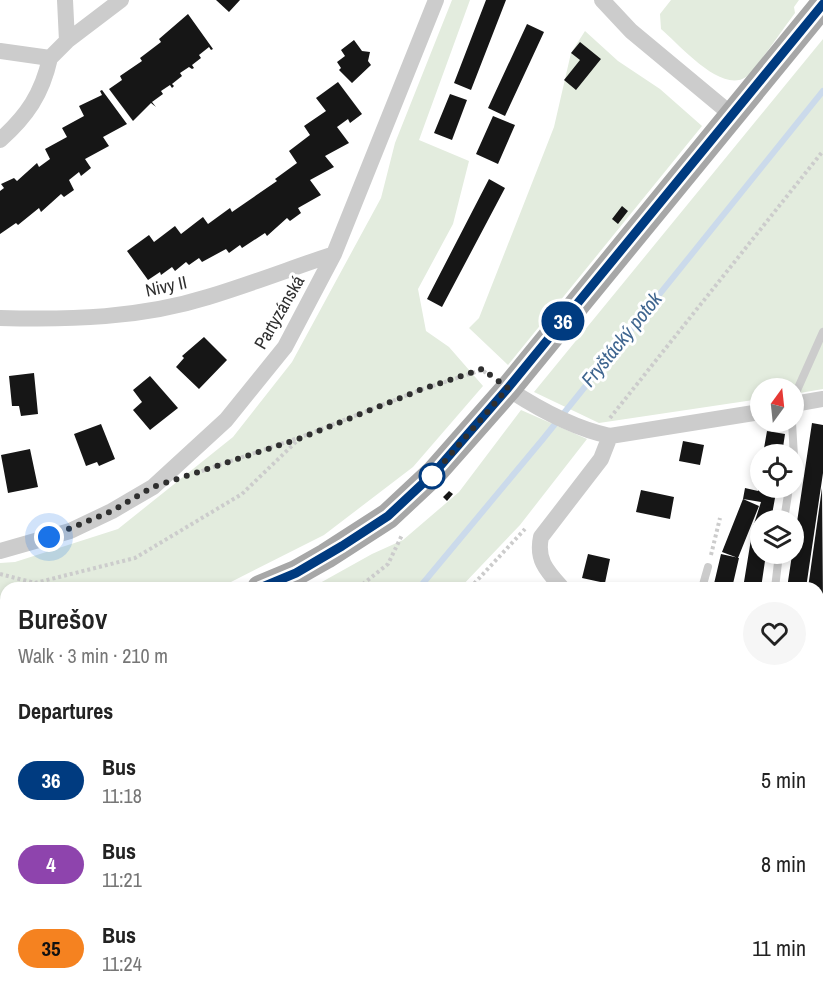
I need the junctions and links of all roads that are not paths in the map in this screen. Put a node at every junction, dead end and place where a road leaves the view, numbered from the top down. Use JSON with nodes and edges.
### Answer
{"nodes":[{"id":1,"x":65,"y":0,"type":"edge"},
{"id":2,"x":121,"y":0,"type":"edge"},
{"id":3,"x":436,"y":0,"type":"edge"},
{"id":4,"x":602,"y":0,"type":"edge"},
{"id":5,"x":823,"y":4,"type":"edge"},
{"id":6,"x":67,"y":41,"type":"junction"},
{"id":7,"x":0,"y":51,"type":"edge"},
{"id":8,"x":50,"y":58,"type":"junction"},
{"id":9,"x":732,"y":115,"type":"junction"},
{"id":10,"x":0,"y":140,"type":"edge"},
{"id":11,"x":334,"y":254,"type":"junction"},
{"id":12,"x":0,"y":318,"type":"edge"},
{"id":13,"x":823,"y":332,"type":"edge"},
{"id":14,"x":803,"y":378,"type":"edge"},
{"id":15,"x":508,"y":388,"type":"junction"},
{"id":16,"x":823,"y":399,"type":"edge"},
{"id":17,"x":804,"y":402,"type":"edge"},
{"id":18,"x":750,"y":413,"type":"edge"},
{"id":19,"x":600,"y":433,"type":"junction"},
{"id":20,"x":0,"y":551,"type":"edge"},
{"id":21,"x":778,"y":564,"type":"edge"},
{"id":22,"x":708,"y":567,"type":"road end"},
{"id":23,"x":274,"y":582,"type":"edge"},
{"id":24,"x":557,"y":582,"type":"edge"},
{"id":25,"x":704,"y":582,"type":"edge"},
{"id":26,"x":776,"y":582,"type":"edge"}],
"edges":[{"from":1,"to":6,"type":"street"},
{"from":2,"to":6,"type":"street"},
{"from":3,"to":11,"type":"street","name":"Partyzánská"},
{"from":4,"to":9,"type":"street"},
{"from":5,"to":9,"type":"main road"},
{"from":6,"to":8,"type":"street"},
{"from":7,"to":8,"type":"street"},
{"from":8,"to":10,"type":"street"},
{"from":9,"to":15,"type":"main road"},
{"from":11,"to":12,"type":"street","name":"Nivy II"},
{"from":11,"to":20,"type":"street","name":"Partyzánská"},
{"from":13,"to":14,"type":"lane"},
{"from":15,"to":19,"type":"street"},
{"from":15,"to":23,"type":"main road"},
{"from":16,"to":17,"type":"street"},
{"from":18,"to":19,"type":"street"},
{"from":19,"to":24,"type":"street"},
{"from":21,"to":26,"type":"lane"},
{"from":22,"to":25,"type":"lane"}]}
